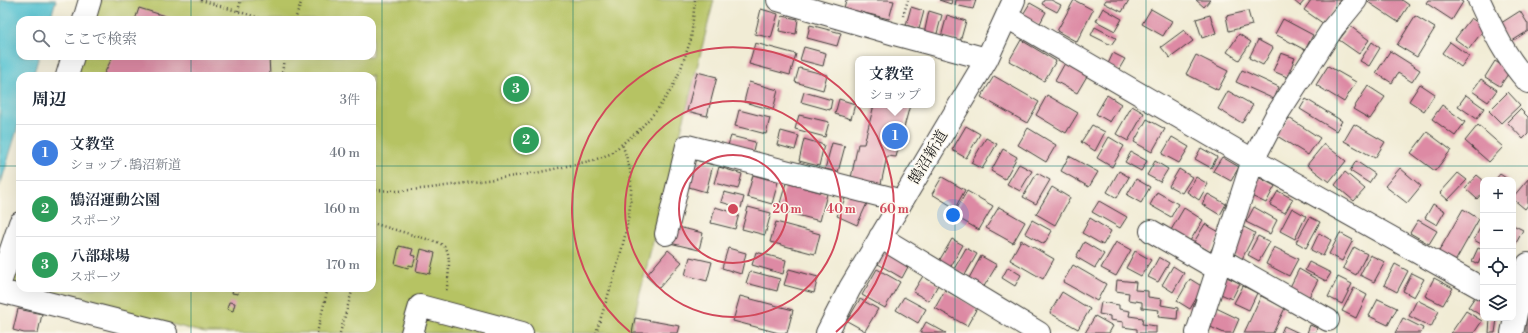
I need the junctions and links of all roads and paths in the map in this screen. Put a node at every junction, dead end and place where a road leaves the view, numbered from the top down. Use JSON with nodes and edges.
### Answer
{"nodes":[{"id":1,"x":90,"y":0,"type":"edge"},
{"id":2,"x":201,"y":0,"type":"edge"},
{"id":3,"x":241,"y":0,"type":"edge"},
{"id":4,"x":302,"y":0,"type":"edge"},
{"id":5,"x":696,"y":0,"type":"edge"},
{"id":6,"x":778,"y":0,"type":"edge"},
{"id":7,"x":1356,"y":0,"type":"edge"},
{"id":8,"x":1479,"y":0,"type":"edge"},
{"id":9,"x":1010,"y":9,"type":"edge"},
{"id":10,"x":238,"y":11,"type":"junction"},
{"id":11,"x":85,"y":16,"type":"edge"},
{"id":12,"x":254,"y":16,"type":"edge"},
{"id":13,"x":296,"y":16,"type":"edge"},
{"id":14,"x":987,"y":59,"type":"junction"},
{"id":15,"x":72,"y":60,"type":"edge"},
{"id":16,"x":284,"y":60,"type":"edge"},
{"id":17,"x":68,"y":72,"type":"edge"},
{"id":18,"x":282,"y":72,"type":"edge"},
{"id":19,"x":1528,"y":82,"type":"edge"},
{"id":20,"x":622,"y":144,"type":"junction"},
{"id":21,"x":1253,"y":160,"type":"junction"},
{"id":22,"x":376,"y":190,"type":"edge"},
{"id":23,"x":902,"y":201,"type":"junction"},
{"id":24,"x":376,"y":224,"type":"edge"},
{"id":25,"x":1151,"y":231,"type":"dead end"},
{"id":26,"x":666,"y":234,"type":"dead end"},
{"id":27,"x":16,"y":235,"type":"edge"},
{"id":28,"x":880,"y":236,"type":"junction"},
{"id":29,"x":1219,"y":264,"type":"junction"},
{"id":30,"x":1528,"y":264,"type":"edge"},
{"id":31,"x":0,"y":283,"type":"edge"},
{"id":32,"x":1480,"y":287,"type":"edge"},
{"id":33,"x":0,"y":291,"type":"edge"},
{"id":34,"x":327,"y":292,"type":"edge"},
{"id":35,"x":352,"y":292,"type":"edge"},
{"id":36,"x":1516,"y":302,"type":"edge"},
{"id":37,"x":442,"y":311,"type":"junction"},
{"id":38,"x":1328,"y":320,"type":"dead end"},
{"id":39,"x":1513,"y":321,"type":"edge"},
{"id":40,"x":166,"y":333,"type":"edge"},
{"id":41,"x":317,"y":333,"type":"edge"},
{"id":42,"x":340,"y":333,"type":"edge"},
{"id":43,"x":412,"y":333,"type":"edge"},
{"id":44,"x":522,"y":333,"type":"edge"},
{"id":45,"x":596,"y":333,"type":"edge"},
{"id":46,"x":827,"y":333,"type":"edge"},
{"id":47,"x":1038,"y":333,"type":"edge"},
{"id":48,"x":1197,"y":333,"type":"edge"},
{"id":49,"x":1512,"y":333,"type":"edge"}],
"edges":[{"from":1,"to":11,"type":"street"},
{"from":2,"to":10,"type":"path"},
{"from":3,"to":10,"type":"path"},
{"from":4,"to":13,"type":"path"},
{"from":5,"to":20,"type":"path"},
{"from":6,"to":14,"type":"street"},
{"from":7,"to":21,"type":"street"},
{"from":8,"to":19,"type":"street"},
{"from":9,"to":14,"type":"street","name":"鵠沼新道"},
{"from":9,"to":21,"type":"street"},
{"from":10,"to":12,"type":"path"},
{"from":14,"to":23,"type":"street","name":"鵠沼新道"},
{"from":15,"to":17,"type":"street"},
{"from":16,"to":18,"type":"path"},
{"from":20,"to":22,"type":"path"},
{"from":20,"to":45,"type":"path"},
{"from":21,"to":29,"type":"street"},
{"from":21,"to":32,"type":"street"},
{"from":23,"to":26,"type":"street"},
{"from":23,"to":28,"type":"street","name":"鵠沼新道"},
{"from":24,"to":37,"type":"path"},
{"from":25,"to":29,"type":"street"},
{"from":27,"to":31,"type":"street"},
{"from":28,"to":46,"type":"street","name":"鵠沼新道"},
{"from":28,"to":47,"type":"street"},
{"from":29,"to":38,"type":"street"},
{"from":29,"to":48,"type":"street"},
{"from":30,"to":36,"type":"street"},
{"from":33,"to":40,"type":"street"},
{"from":34,"to":41,"type":"path"},
{"from":35,"to":42,"type":"path"},
{"from":37,"to":43,"type":"street"},
{"from":37,"to":44,"type":"street"},
{"from":39,"to":49,"type":"street"}]}
